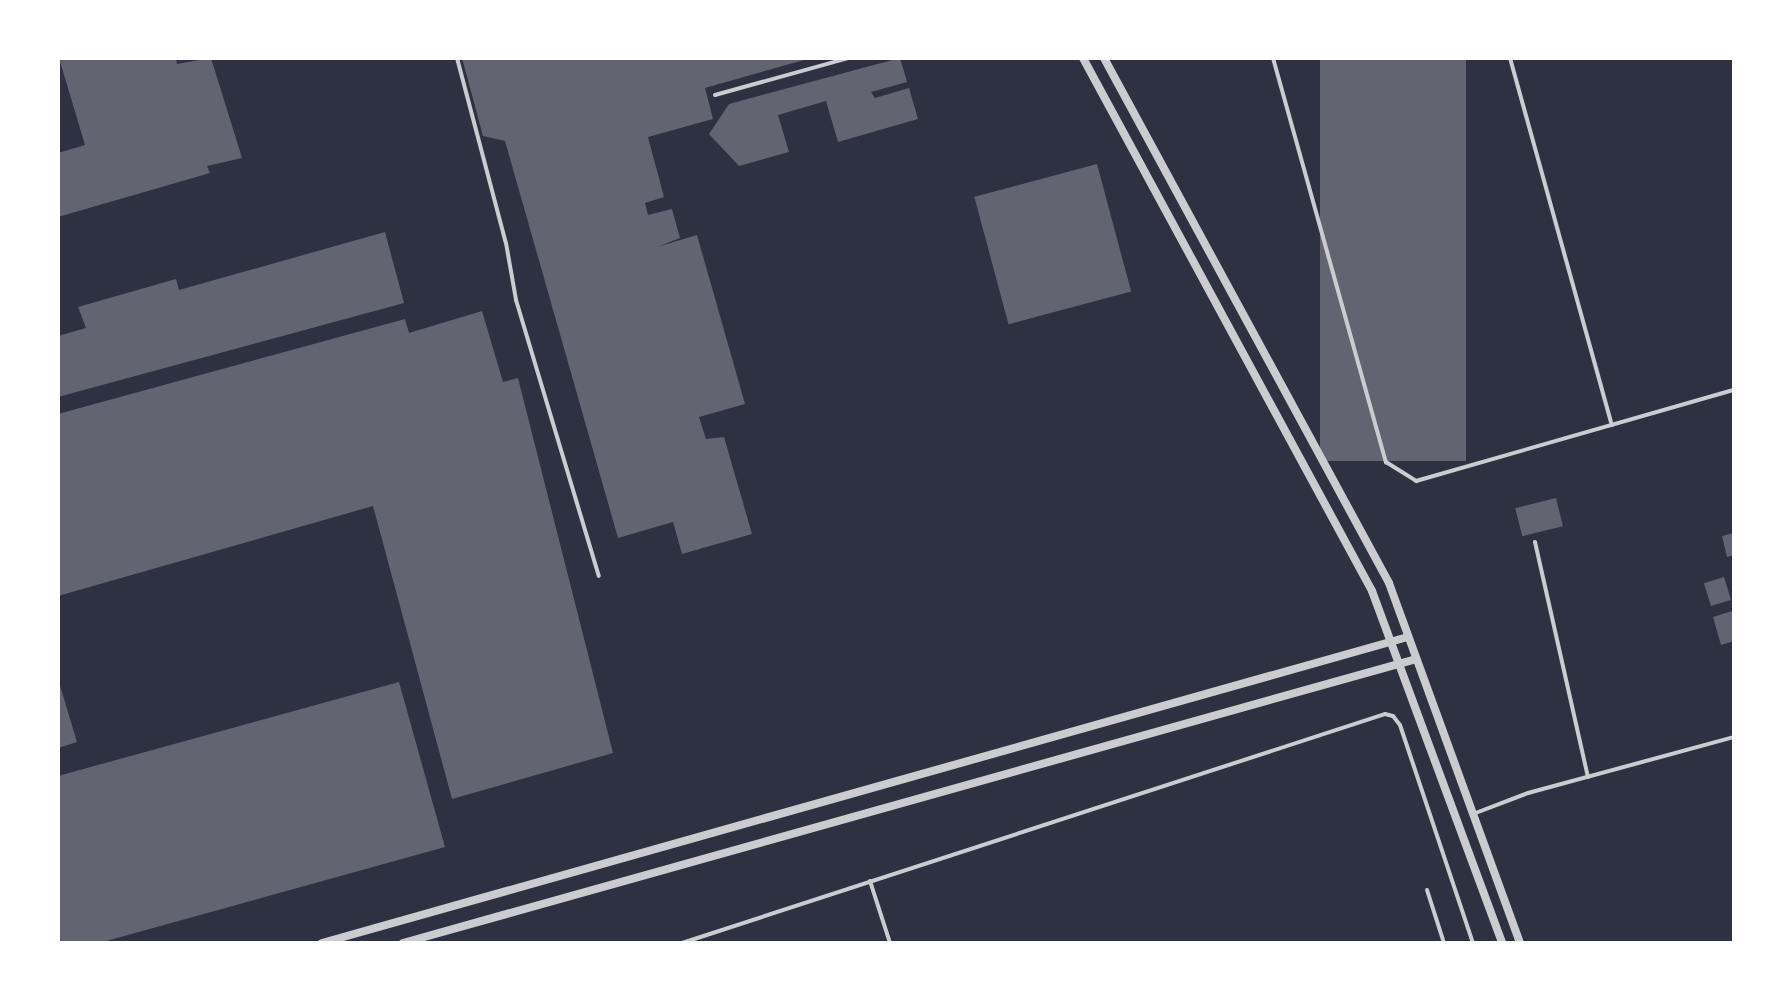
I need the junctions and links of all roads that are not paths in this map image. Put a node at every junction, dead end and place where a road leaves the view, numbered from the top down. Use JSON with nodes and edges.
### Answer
{"nodes":[{"id":1,"x":457,"y":58,"type":"edge"},
{"id":2,"x":848,"y":58,"type":"edge"},
{"id":3,"x":1083,"y":58,"type":"edge"},
{"id":4,"x":1104,"y":58,"type":"edge"},
{"id":5,"x":1273,"y":58,"type":"edge"},
{"id":6,"x":1510,"y":58,"type":"edge"},
{"id":7,"x":715,"y":95,"type":"dead end"},
{"id":8,"x":1734,"y":390,"type":"edge"},
{"id":9,"x":1612,"y":425,"type":"junction"},
{"id":10,"x":1535,"y":542,"type":"dead end"},
{"id":11,"x":599,"y":576,"type":"dead end"},
{"id":12,"x":1408,"y":637,"type":"junction"},
{"id":13,"x":1391,"y":642,"type":"junction"},
{"id":14,"x":1416,"y":659,"type":"junction"},
{"id":15,"x":1399,"y":664,"type":"junction"},
{"id":16,"x":1734,"y":737,"type":"edge"},
{"id":17,"x":1588,"y":777,"type":"junction"},
{"id":18,"x":1473,"y":814,"type":"junction"},
{"id":19,"x":870,"y":881,"type":"junction"},
{"id":20,"x":1427,"y":890,"type":"dead end"},
{"id":21,"x":322,"y":943,"type":"edge"},
{"id":22,"x":403,"y":943,"type":"edge"},
{"id":23,"x":682,"y":943,"type":"edge"},
{"id":24,"x":890,"y":943,"type":"edge"},
{"id":25,"x":1444,"y":943,"type":"edge"},
{"id":26,"x":1473,"y":943,"type":"edge"},
{"id":27,"x":1502,"y":943,"type":"edge"},
{"id":28,"x":1520,"y":943,"type":"edge"}],
"edges":[{"from":1,"to":11,"type":"lane"},
{"from":2,"to":7,"type":"lane"},
{"from":3,"to":13,"type":"street"},
{"from":4,"to":12,"type":"street"},
{"from":5,"to":9,"type":"lane"},
{"from":6,"to":9,"type":"lane"},
{"from":8,"to":9,"type":"lane"},
{"from":10,"to":17,"type":"lane"},
{"from":12,"to":13,"type":"street"},
{"from":12,"to":14,"type":"street"},
{"from":13,"to":15,"type":"street"},
{"from":13,"to":21,"type":"street"},
{"from":14,"to":15,"type":"street"},
{"from":14,"to":18,"type":"street"},
{"from":15,"to":22,"type":"street"},
{"from":15,"to":27,"type":"street"},
{"from":16,"to":17,"type":"lane"},
{"from":17,"to":18,"type":"lane"},
{"from":18,"to":28,"type":"street"},
{"from":19,"to":23,"type":"lane"},
{"from":19,"to":24,"type":"lane"},
{"from":19,"to":26,"type":"lane"},
{"from":20,"to":25,"type":"lane"}]}
